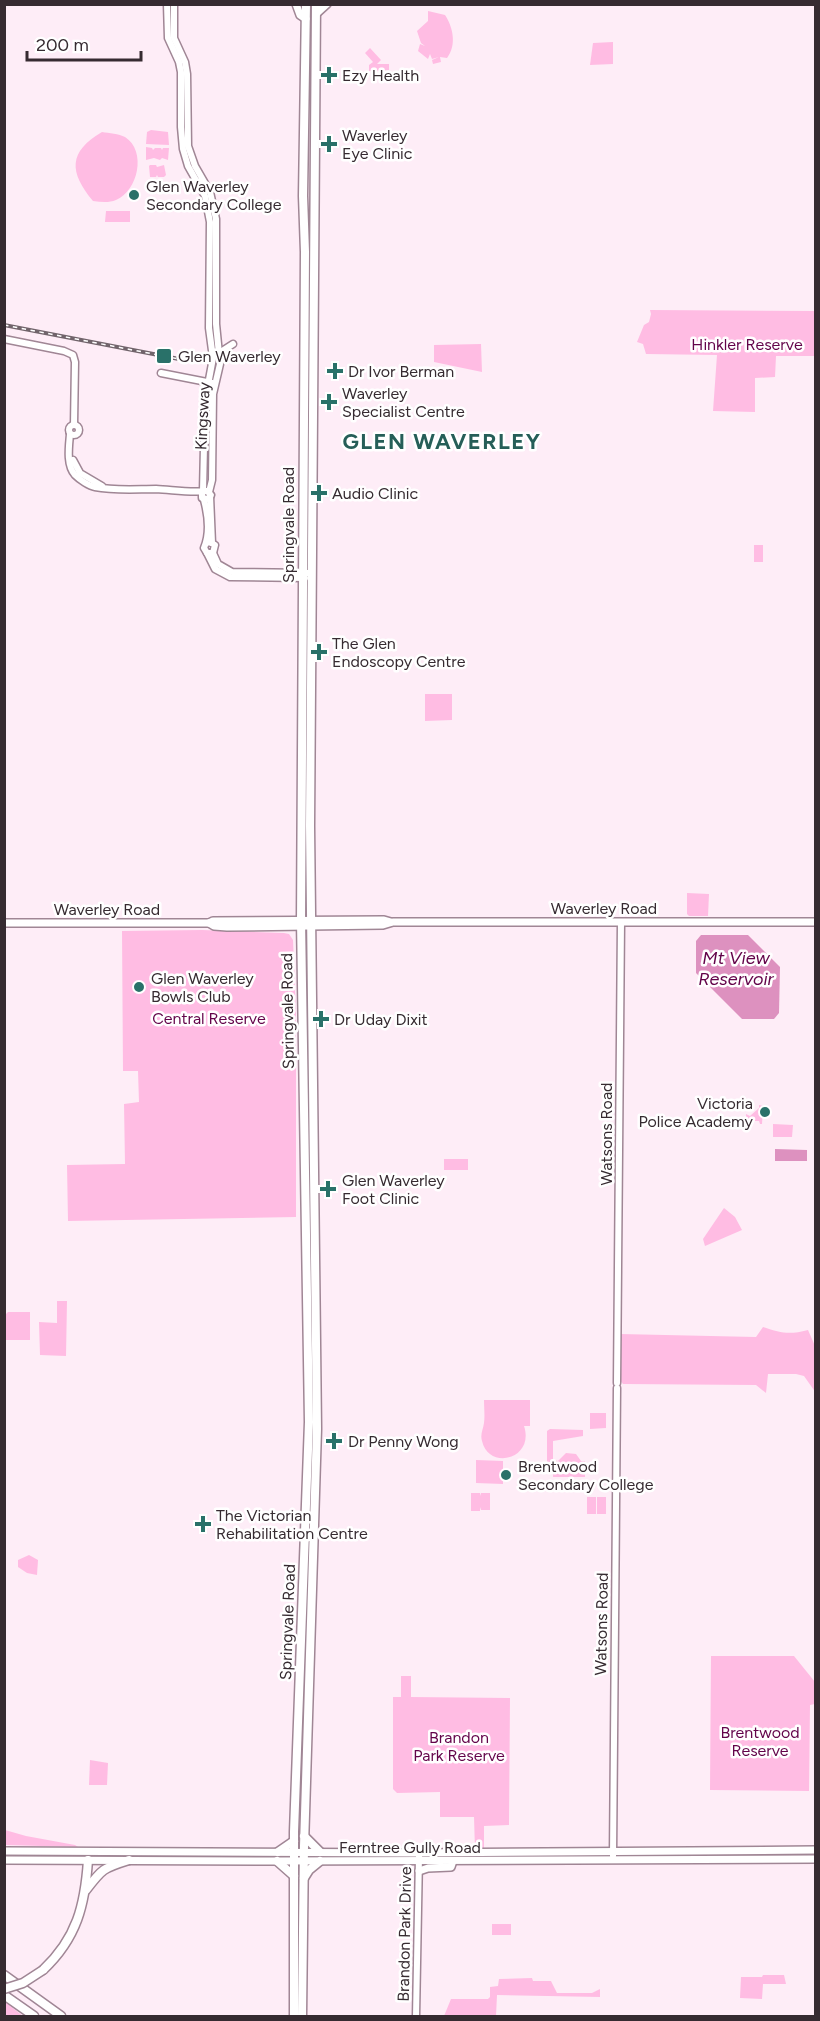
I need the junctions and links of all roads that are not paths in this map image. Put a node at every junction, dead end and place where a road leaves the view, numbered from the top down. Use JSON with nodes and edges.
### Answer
{"nodes":[{"id":1,"x":167,"y":4,"type":"edge"},
{"id":2,"x":174,"y":4,"type":"edge"},
{"id":3,"x":296,"y":4,"type":"edge"},
{"id":4,"x":306,"y":4,"type":"edge"},
{"id":5,"x":327,"y":4,"type":"edge"},
{"id":6,"x":316,"y":9,"type":"edge"},
{"id":7,"x":306,"y":19,"type":"junction"},
{"id":8,"x":305,"y":79,"type":"junction"},
{"id":9,"x":315,"y":79,"type":"junction"},
{"id":10,"x":213,"y":271,"type":"junction"},
{"id":11,"x":4,"y":339,"type":"edge"},
{"id":12,"x":233,"y":344,"type":"dead end"},
{"id":13,"x":219,"y":353,"type":"junction"},
{"id":14,"x":161,"y":373,"type":"dead end"},
{"id":15,"x":212,"y":383,"type":"junction"},
{"id":16,"x":303,"y":387,"type":"junction"},
{"id":17,"x":312,"y":392,"type":"junction"},
{"id":18,"x":205,"y":397,"type":"junction"},
{"id":19,"x":213,"y":397,"type":"junction"},
{"id":20,"x":303,"y":397,"type":"junction"},
{"id":21,"x":307,"y":412,"type":"junction"},
{"id":22,"x":205,"y":495,"type":"junction"},
{"id":23,"x":209,"y":543,"type":"junction"},
{"id":24,"x":210,"y":553,"type":"junction"},
{"id":25,"x":306,"y":575,"type":"junction"},
{"id":26,"x":305,"y":910,"type":"junction"},
{"id":27,"x":621,"y":922,"type":"junction"},
{"id":28,"x":816,"y":922,"type":"edge"},
{"id":29,"x":4,"y":923,"type":"edge"},
{"id":30,"x":289,"y":924,"type":"junction"},
{"id":31,"x":305,"y":924,"type":"junction"},
{"id":32,"x":321,"y":924,"type":"junction"},
{"id":33,"x":310,"y":938,"type":"junction"},
{"id":34,"x":301,"y":943,"type":"junction"},
{"id":35,"x":304,"y":1836,"type":"junction"},
{"id":36,"x":294,"y":1840,"type":"junction"},
{"id":37,"x":790,"y":1850,"type":"junction"},
{"id":38,"x":816,"y":1850,"type":"edge"},
{"id":39,"x":4,"y":1851,"type":"edge"},
{"id":40,"x":613,"y":1851,"type":"junction"},
{"id":41,"x":246,"y":1852,"type":"junction"},
{"id":42,"x":299,"y":1856,"type":"junction"},
{"id":43,"x":320,"y":1856,"type":"junction"},
{"id":44,"x":278,"y":1857,"type":"junction"},
{"id":45,"x":419,"y":1857,"type":"junction"},
{"id":46,"x":790,"y":1858,"type":"junction"},
{"id":47,"x":816,"y":1858,"type":"edge"},
{"id":48,"x":613,"y":1859,"type":"junction"},
{"id":49,"x":4,"y":1860,"type":"edge"},
{"id":50,"x":87,"y":1860,"type":"junction"},
{"id":51,"x":129,"y":1860,"type":"junction"},
{"id":52,"x":245,"y":1861,"type":"junction"},
{"id":53,"x":407,"y":1861,"type":"junction"},
{"id":54,"x":453,"y":1861,"type":"junction"},
{"id":55,"x":419,"y":1873,"type":"junction"},
{"id":56,"x":294,"y":1876,"type":"junction"},
{"id":57,"x":303,"y":1879,"type":"junction"},
{"id":58,"x":85,"y":1890,"type":"junction"},
{"id":59,"x":298,"y":1966,"type":"junction"},
{"id":60,"x":4,"y":1975,"type":"edge"},
{"id":61,"x":4,"y":1989,"type":"edge"},
{"id":62,"x":4,"y":1995,"type":"edge"},
{"id":63,"x":34,"y":2016,"type":"edge"},
{"id":64,"x":61,"y":2016,"type":"edge"},
{"id":65,"x":294,"y":2016,"type":"edge"},
{"id":66,"x":302,"y":2016,"type":"edge"},
{"id":67,"x":416,"y":2016,"type":"edge"}],
"edges":[{"from":1,"to":10,"type":"street"},
{"from":2,"to":10,"type":"street"},
{"from":3,"to":7,"type":"main road"},
{"from":4,"to":7,"type":"highway","name":"Springvale Road"},
{"from":5,"to":6,"type":"main road"},
{"from":6,"to":9,"type":"highway","name":"Springvale Road"},
{"from":7,"to":8,"type":"highway","name":"Springvale Road"},
{"from":8,"to":9,"type":"highway"},
{"from":8,"to":16,"type":"highway","name":"Springvale Road"},
{"from":9,"to":17,"type":"highway","name":"Springvale Road"},
{"from":10,"to":13,"type":"street","name":"Kingsway"},
{"from":10,"to":15,"type":"street","name":"Kingsway"},
{"from":11,"to":22,"type":"street"},
{"from":12,"to":13,"type":"street"},
{"from":13,"to":15,"type":"street","name":"Kingsway"},
{"from":14,"to":15,"type":"street"},
{"from":15,"to":18,"type":"street","name":"Kingsway"},
{"from":15,"to":19,"type":"street","name":"Kingsway"},
{"from":16,"to":17,"type":"highway"},
{"from":16,"to":20,"type":"highway","name":"Springvale Road"},
{"from":17,"to":20,"type":"highway"},
{"from":17,"to":21,"type":"highway","name":"Springvale Road"},
{"from":18,"to":19,"type":"street"},
{"from":18,"to":22,"type":"street","name":"Kingsway"},
{"from":19,"to":22,"type":"street","name":"Kingsway"},
{"from":20,"to":21,"type":"highway","name":"Springvale Road"},
{"from":21,"to":25,"type":"highway","name":"Springvale Road"},
{"from":22,"to":23,"type":"street","name":"Kingsway"},
{"from":23,"to":24,"type":"street"},
{"from":23,"to":24,"type":"street"},
{"from":24,"to":25,"type":"street"},
{"from":25,"to":26,"type":"highway","name":"Springvale Road"},
{"from":26,"to":30,"type":"main road"},
{"from":26,"to":31,"type":"highway","name":"Springvale Road"},
{"from":26,"to":32,"type":"main road"},
{"from":27,"to":28,"type":"main road","name":"Waverley Road"},
{"from":27,"to":32,"type":"main road","name":"Waverley Road"},
{"from":27,"to":40,"type":"street","name":"Watsons Road"},
{"from":29,"to":30,"type":"main road","name":"Waverley Road"},
{"from":30,"to":31,"type":"main road","name":"Waverley Road"},
{"from":30,"to":34,"type":"main road"},
{"from":31,"to":32,"type":"main road","name":"Waverley Road"},
{"from":31,"to":33,"type":"highway","name":"Springvale Road"},
{"from":31,"to":34,"type":"highway","name":"Springvale Road"},
{"from":32,"to":33,"type":"main road"},
{"from":33,"to":35,"type":"highway","name":"Springvale Road"},
{"from":34,"to":36,"type":"highway","name":"Springvale Road"},
{"from":35,"to":42,"type":"highway","name":"Springvale Road"},
{"from":35,"to":43,"type":"highway"},
{"from":36,"to":42,"type":"highway","name":"Springvale Road"},
{"from":36,"to":44,"type":"highway"},
{"from":37,"to":38,"type":"main road","name":"Ferntree Gully Road"},
{"from":37,"to":40,"type":"main road","name":"Ferntree Gully Road"},
{"from":37,"to":46,"type":"main road"},
{"from":39,"to":41,"type":"main road","name":"Ferntree Gully Road"},
{"from":40,"to":45,"type":"main road","name":"Ferntree Gully Road"},
{"from":40,"to":48,"type":"street","name":"Watsons Road"},
{"from":41,"to":44,"type":"main road","name":"Ferntree Gully Road"},
{"from":41,"to":52,"type":"main road"},
{"from":42,"to":43,"type":"main road","name":"Ferntree Gully Road"},
{"from":42,"to":44,"type":"main road","name":"Ferntree Gully Road"},
{"from":42,"to":56,"type":"highway","name":"Springvale Road"},
{"from":42,"to":57,"type":"highway","name":"Springvale Road"},
{"from":43,"to":45,"type":"main road","name":"Ferntree Gully Road"},
{"from":43,"to":53,"type":"main road","name":"Ferntree Gully Road"},
{"from":43,"to":57,"type":"highway"},
{"from":44,"to":52,"type":"main road","name":"Ferntree Gully Road"},
{"from":44,"to":56,"type":"highway"},
{"from":45,"to":53,"type":"main road","name":"Ferntree Gully Road"},
{"from":45,"to":54,"type":"main road","name":"Ferntree Gully Road"},
{"from":45,"to":55,"type":"street","name":"Brandon Park Drive"},
{"from":46,"to":47,"type":"main road","name":"Ferntree Gully Road"},
{"from":46,"to":48,"type":"main road","name":"Ferntree Gully Road"},
{"from":48,"to":54,"type":"main road","name":"Ferntree Gully Road"},
{"from":49,"to":50,"type":"main road","name":"Ferntree Gully Road"},
{"from":50,"to":51,"type":"main road","name":"Ferntree Gully Road"},
{"from":50,"to":58,"type":"highway"},
{"from":51,"to":52,"type":"main road","name":"Ferntree Gully Road"},
{"from":51,"to":58,"type":"highway"},
{"from":53,"to":55,"type":"main road"},
{"from":54,"to":55,"type":"main road"},
{"from":55,"to":67,"type":"street","name":"Brandon Park Drive"},
{"from":56,"to":59,"type":"highway","name":"Springvale Road"},
{"from":57,"to":59,"type":"highway","name":"Springvale Road"},
{"from":58,"to":61,"type":"highway","bridge":true},
{"from":59,"to":65,"type":"highway","name":"Springvale Road"},
{"from":59,"to":66,"type":"highway","name":"Springvale Road"},
{"from":60,"to":64,"type":"highway"},
{"from":62,"to":63,"type":"highway"}]}
